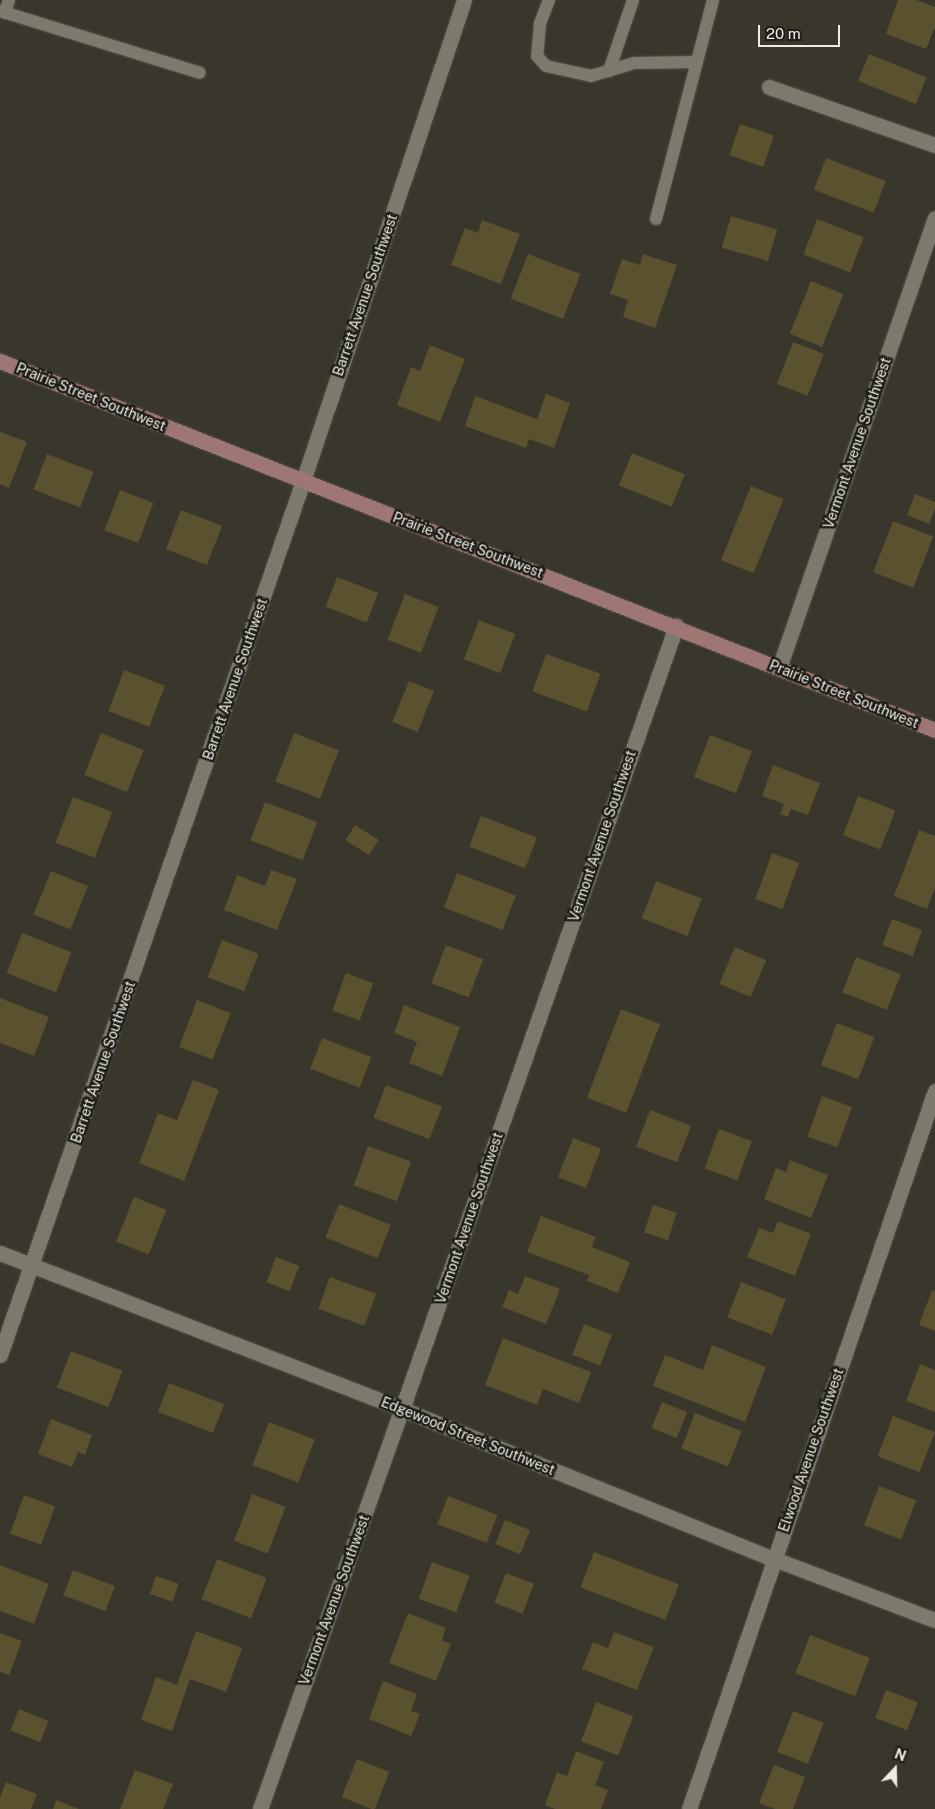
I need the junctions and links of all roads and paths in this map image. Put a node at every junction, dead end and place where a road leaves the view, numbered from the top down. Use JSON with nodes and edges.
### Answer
{"nodes":[{"id":1,"x":9,"y":0,"type":"edge"},
{"id":2,"x":464,"y":0,"type":"edge"},
{"id":3,"x":549,"y":0,"type":"edge"},
{"id":4,"x":633,"y":0,"type":"edge"},
{"id":5,"x":714,"y":0,"type":"edge"},
{"id":6,"x":3,"y":12,"type":"edge"},
{"id":7,"x":697,"y":62,"type":"junction"},
{"id":8,"x":609,"y":70,"type":"junction"},
{"id":9,"x":200,"y":73,"type":"dead end"},
{"id":10,"x":770,"y":87,"type":"dead end"},
{"id":11,"x":935,"y":145,"type":"edge"},
{"id":12,"x":656,"y":218,"type":"dead end"},
{"id":13,"x":935,"y":218,"type":"edge"},
{"id":14,"x":0,"y":361,"type":"edge"},
{"id":15,"x":302,"y":481,"type":"junction"},
{"id":16,"x":676,"y":626,"type":"junction"},
{"id":17,"x":779,"y":668,"type":"junction"},
{"id":18,"x":935,"y":730,"type":"edge"},
{"id":19,"x":935,"y":1091,"type":"edge"},
{"id":20,"x":0,"y":1252,"type":"edge"},
{"id":21,"x":33,"y":1266,"type":"junction"},
{"id":22,"x":0,"y":1355,"type":"edge"},
{"id":23,"x":402,"y":1409,"type":"junction"},
{"id":24,"x":774,"y":1559,"type":"junction"},
{"id":25,"x":935,"y":1620,"type":"edge"},
{"id":26,"x":260,"y":1809,"type":"edge"},
{"id":27,"x":689,"y":1809,"type":"edge"}],
"edges":[{"from":1,"to":6,"type":"lane"},
{"from":2,"to":15,"type":"street","name":"Barrett Avenue Southwest"},
{"from":3,"to":8,"type":"lane"},
{"from":4,"to":8,"type":"lane"},
{"from":5,"to":7,"type":"lane"},
{"from":6,"to":9,"type":"lane"},
{"from":7,"to":8,"type":"lane"},
{"from":7,"to":12,"type":"lane"},
{"from":10,"to":11,"type":"street"},
{"from":13,"to":17,"type":"street","name":"Vermont Avenue Southwest"},
{"from":14,"to":15,"type":"street","name":"Prairie Street Southwest"},
{"from":15,"to":16,"type":"street","name":"Prairie Street Southwest"},
{"from":15,"to":21,"type":"street","name":"Barrett Avenue Southwest"},
{"from":16,"to":17,"type":"street","name":"Prairie Street Southwest"},
{"from":16,"to":23,"type":"street","name":"Vermont Avenue Southwest"},
{"from":17,"to":18,"type":"street","name":"Prairie Street Southwest"},
{"from":19,"to":24,"type":"street","name":"Elwood Avenue Southwest"},
{"from":20,"to":21,"type":"street","name":"Edgewood Street Southwest"},
{"from":21,"to":22,"type":"street","name":"Barrett Avenue Southwest"},
{"from":21,"to":23,"type":"street","name":"Edgewood Street Southwest"},
{"from":23,"to":24,"type":"street","name":"Edgewood Street Southwest"},
{"from":23,"to":26,"type":"street","name":"Vermont Avenue Southwest"},
{"from":24,"to":25,"type":"street","name":"Edgewood Street Southwest"},
{"from":24,"to":27,"type":"street","name":"Elwood Avenue Southwest"}]}
